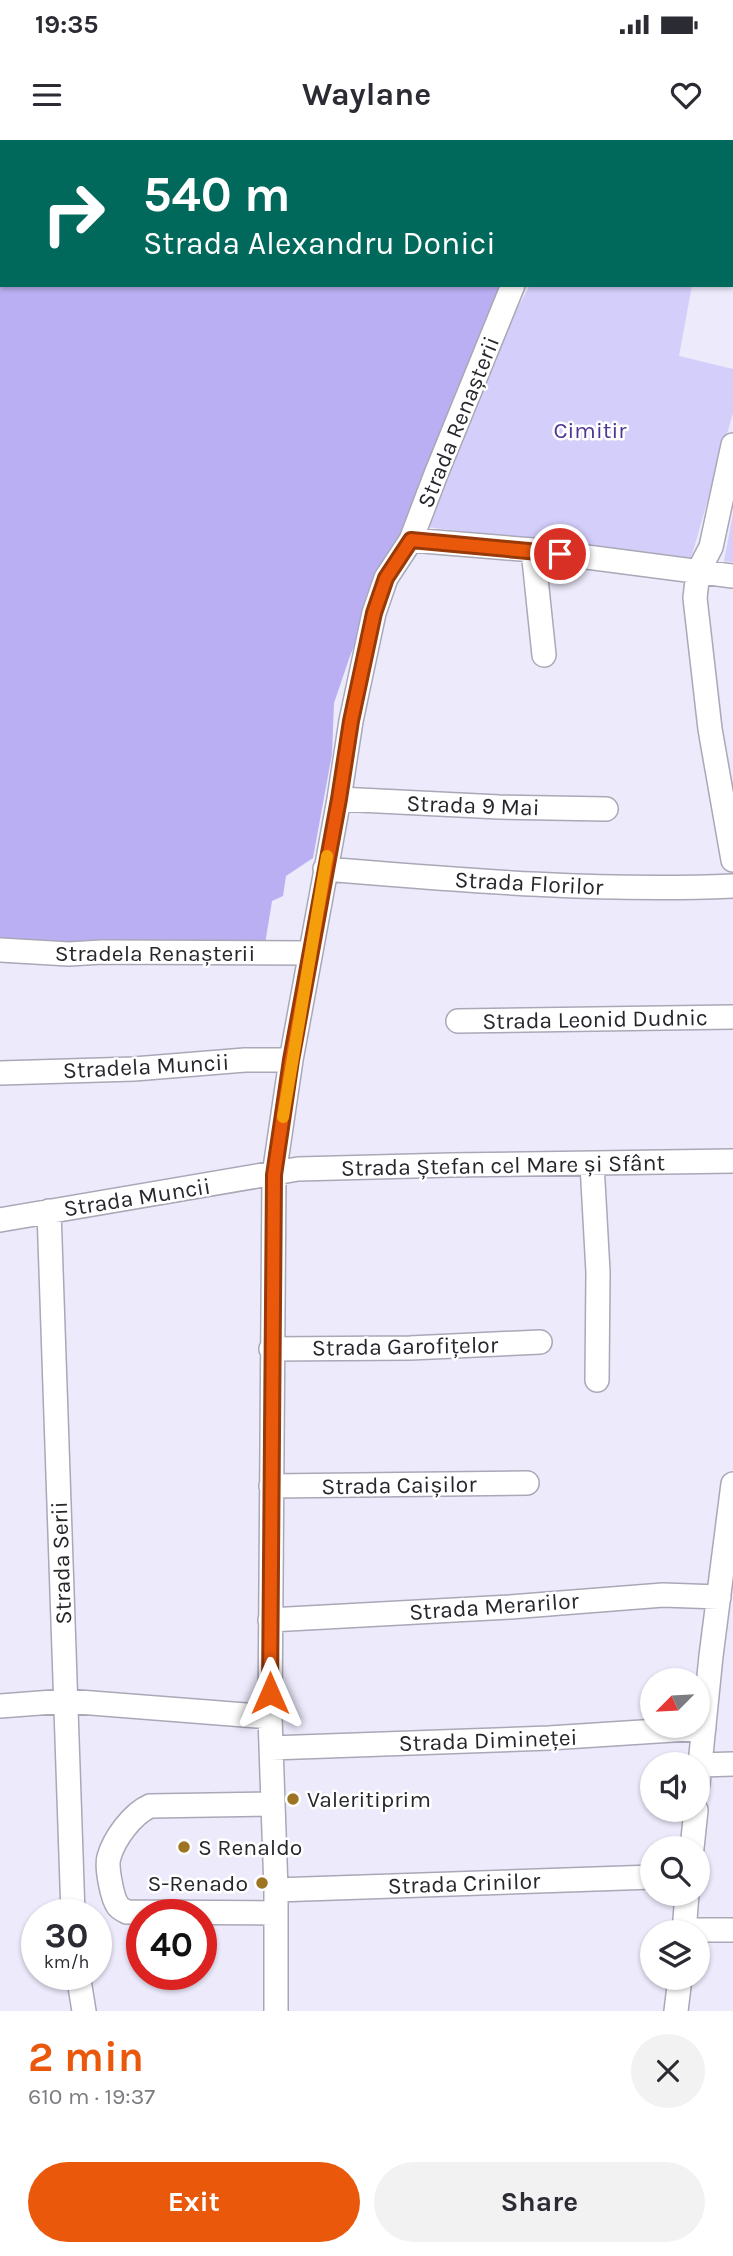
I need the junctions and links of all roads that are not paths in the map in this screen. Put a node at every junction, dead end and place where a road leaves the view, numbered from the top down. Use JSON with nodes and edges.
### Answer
{"nodes":[{"id":1,"x":512,"y":287,"type":"edge"},
{"id":2,"x":733,"y":445,"type":"edge"},
{"id":3,"x":411,"y":540,"type":"junction"},
{"id":4,"x":533,"y":550,"type":"junction"},
{"id":5,"x":698,"y":572,"type":"junction"},
{"id":6,"x":733,"y":576,"type":"edge"},
{"id":7,"x":544,"y":655,"type":"dead end"},
{"id":8,"x":339,"y":799,"type":"junction"},
{"id":9,"x":606,"y":809,"type":"dead end"},
{"id":10,"x":733,"y":860,"type":"edge"},
{"id":11,"x":325,"y":869,"type":"junction"},
{"id":12,"x":733,"y":886,"type":"edge"},
{"id":13,"x":0,"y":950,"type":"edge"},
{"id":14,"x":310,"y":953,"type":"junction"},
{"id":15,"x":733,"y":1017,"type":"edge"},
{"id":16,"x":458,"y":1021,"type":"dead end"},
{"id":17,"x":291,"y":1060,"type":"junction"},
{"id":18,"x":0,"y":1073,"type":"edge"},
{"id":19,"x":733,"y":1161,"type":"edge"},
{"id":20,"x":592,"y":1164,"type":"junction"},
{"id":21,"x":274,"y":1175,"type":"junction"},
{"id":22,"x":49,"y":1211,"type":"junction"},
{"id":23,"x":0,"y":1220,"type":"edge"},
{"id":24,"x":540,"y":1342,"type":"dead end"},
{"id":25,"x":271,"y":1349,"type":"junction"},
{"id":26,"x":597,"y":1380,"type":"dead end"},
{"id":27,"x":527,"y":1483,"type":"dead end"},
{"id":28,"x":733,"y":1484,"type":"edge"},
{"id":29,"x":271,"y":1486,"type":"junction"},
{"id":30,"x":724,"y":1590,"type":"edge"},
{"id":31,"x":270,"y":1620,"type":"junction"},
{"id":32,"x":710,"y":1687,"type":"edge"},
{"id":33,"x":65,"y":1701,"type":"junction"},
{"id":34,"x":0,"y":1706,"type":"edge"},
{"id":35,"x":270,"y":1717,"type":"junction"},
{"id":36,"x":640,"y":1732,"type":"edge"},
{"id":37,"x":271,"y":1748,"type":"junction"},
{"id":38,"x":733,"y":1764,"type":"edge"},
{"id":39,"x":710,"y":1771,"type":"edge"},
{"id":40,"x":273,"y":1804,"type":"junction"},
{"id":41,"x":640,"y":1878,"type":"edge"},
{"id":42,"x":72,"y":1899,"type":"edge"},
{"id":43,"x":276,"y":1902,"type":"junction"},
{"id":44,"x":710,"y":1930,"type":"edge"},
{"id":45,"x":733,"y":1930,"type":"edge"},
{"id":46,"x":81,"y":1990,"type":"edge"},
{"id":47,"x":679,"y":1990,"type":"edge"},
{"id":48,"x":84,"y":2011,"type":"edge"},
{"id":49,"x":276,"y":2011,"type":"edge"},
{"id":50,"x":676,"y":2011,"type":"edge"}],
"edges":[{"from":1,"to":3,"type":"street","name":"Strada Renașterii"},
{"from":2,"to":5,"type":"street"},
{"from":3,"to":4,"type":"street"},
{"from":3,"to":8,"type":"street","name":"Strada Renașterii"},
{"from":4,"to":5,"type":"street"},
{"from":4,"to":7,"type":"street"},
{"from":5,"to":6,"type":"street"},
{"from":5,"to":10,"type":"street"},
{"from":8,"to":9,"type":"street","name":"Strada 9 Mai"},
{"from":8,"to":11,"type":"street","name":"Strada Renașterii"},
{"from":11,"to":12,"type":"street","name":"Strada Florilor"},
{"from":11,"to":14,"type":"street","name":"Strada Renașterii"},
{"from":13,"to":14,"type":"street","name":"Stradela Renașterii"},
{"from":14,"to":17,"type":"street","name":"Strada Renașterii"},
{"from":15,"to":16,"type":"street","name":"Strada Leonid Dudnic"},
{"from":17,"to":18,"type":"street","name":"Stradela Muncii"},
{"from":17,"to":21,"type":"street","name":"Strada Renașterii"},
{"from":19,"to":20,"type":"street","name":"Strada Ștefan cel Mare și Sfânt"},
{"from":20,"to":21,"type":"street","name":"Strada Ștefan cel Mare și Sfânt"},
{"from":20,"to":26,"type":"street"},
{"from":21,"to":22,"type":"street","name":"Strada Muncii"},
{"from":21,"to":25,"type":"street","name":"Strada Renașterii"},
{"from":22,"to":23,"type":"street","name":"Strada Muncii"},
{"from":22,"to":33,"type":"street","name":"Strada Serii"},
{"from":24,"to":25,"type":"street","name":"Strada Garofițelor"},
{"from":25,"to":29,"type":"street","name":"Strada Renașterii"},
{"from":27,"to":29,"type":"street","name":"Strada Caișilor"},
{"from":28,"to":30,"type":"street"},
{"from":29,"to":31,"type":"street","name":"Strada Renașterii"},
{"from":30,"to":31,"type":"street","name":"Strada Merarilor"},
{"from":30,"to":32,"type":"street"},
{"from":31,"to":35,"type":"street","name":"Strada Renașterii"},
{"from":33,"to":34,"type":"street"},
{"from":33,"to":35,"type":"street"},
{"from":33,"to":42,"type":"street","name":"Strada Serii"},
{"from":35,"to":37,"type":"street","name":"Strada Renașterii"},
{"from":36,"to":37,"type":"street","name":"Strada Dimineței"},
{"from":37,"to":40,"type":"street","name":"Strada Renașterii"},
{"from":38,"to":39,"type":"street"},
{"from":40,"to":43,"type":"street","name":"Strada Renașterii"},
{"from":40,"to":43,"type":"street","name":"Strada Crinilor"},
{"from":41,"to":43,"type":"street","name":"Strada Crinilor"},
{"from":43,"to":49,"type":"street","name":"Strada Renașterii"},
{"from":44,"to":45,"type":"street"},
{"from":46,"to":48,"type":"street"},
{"from":47,"to":50,"type":"street"}]}
